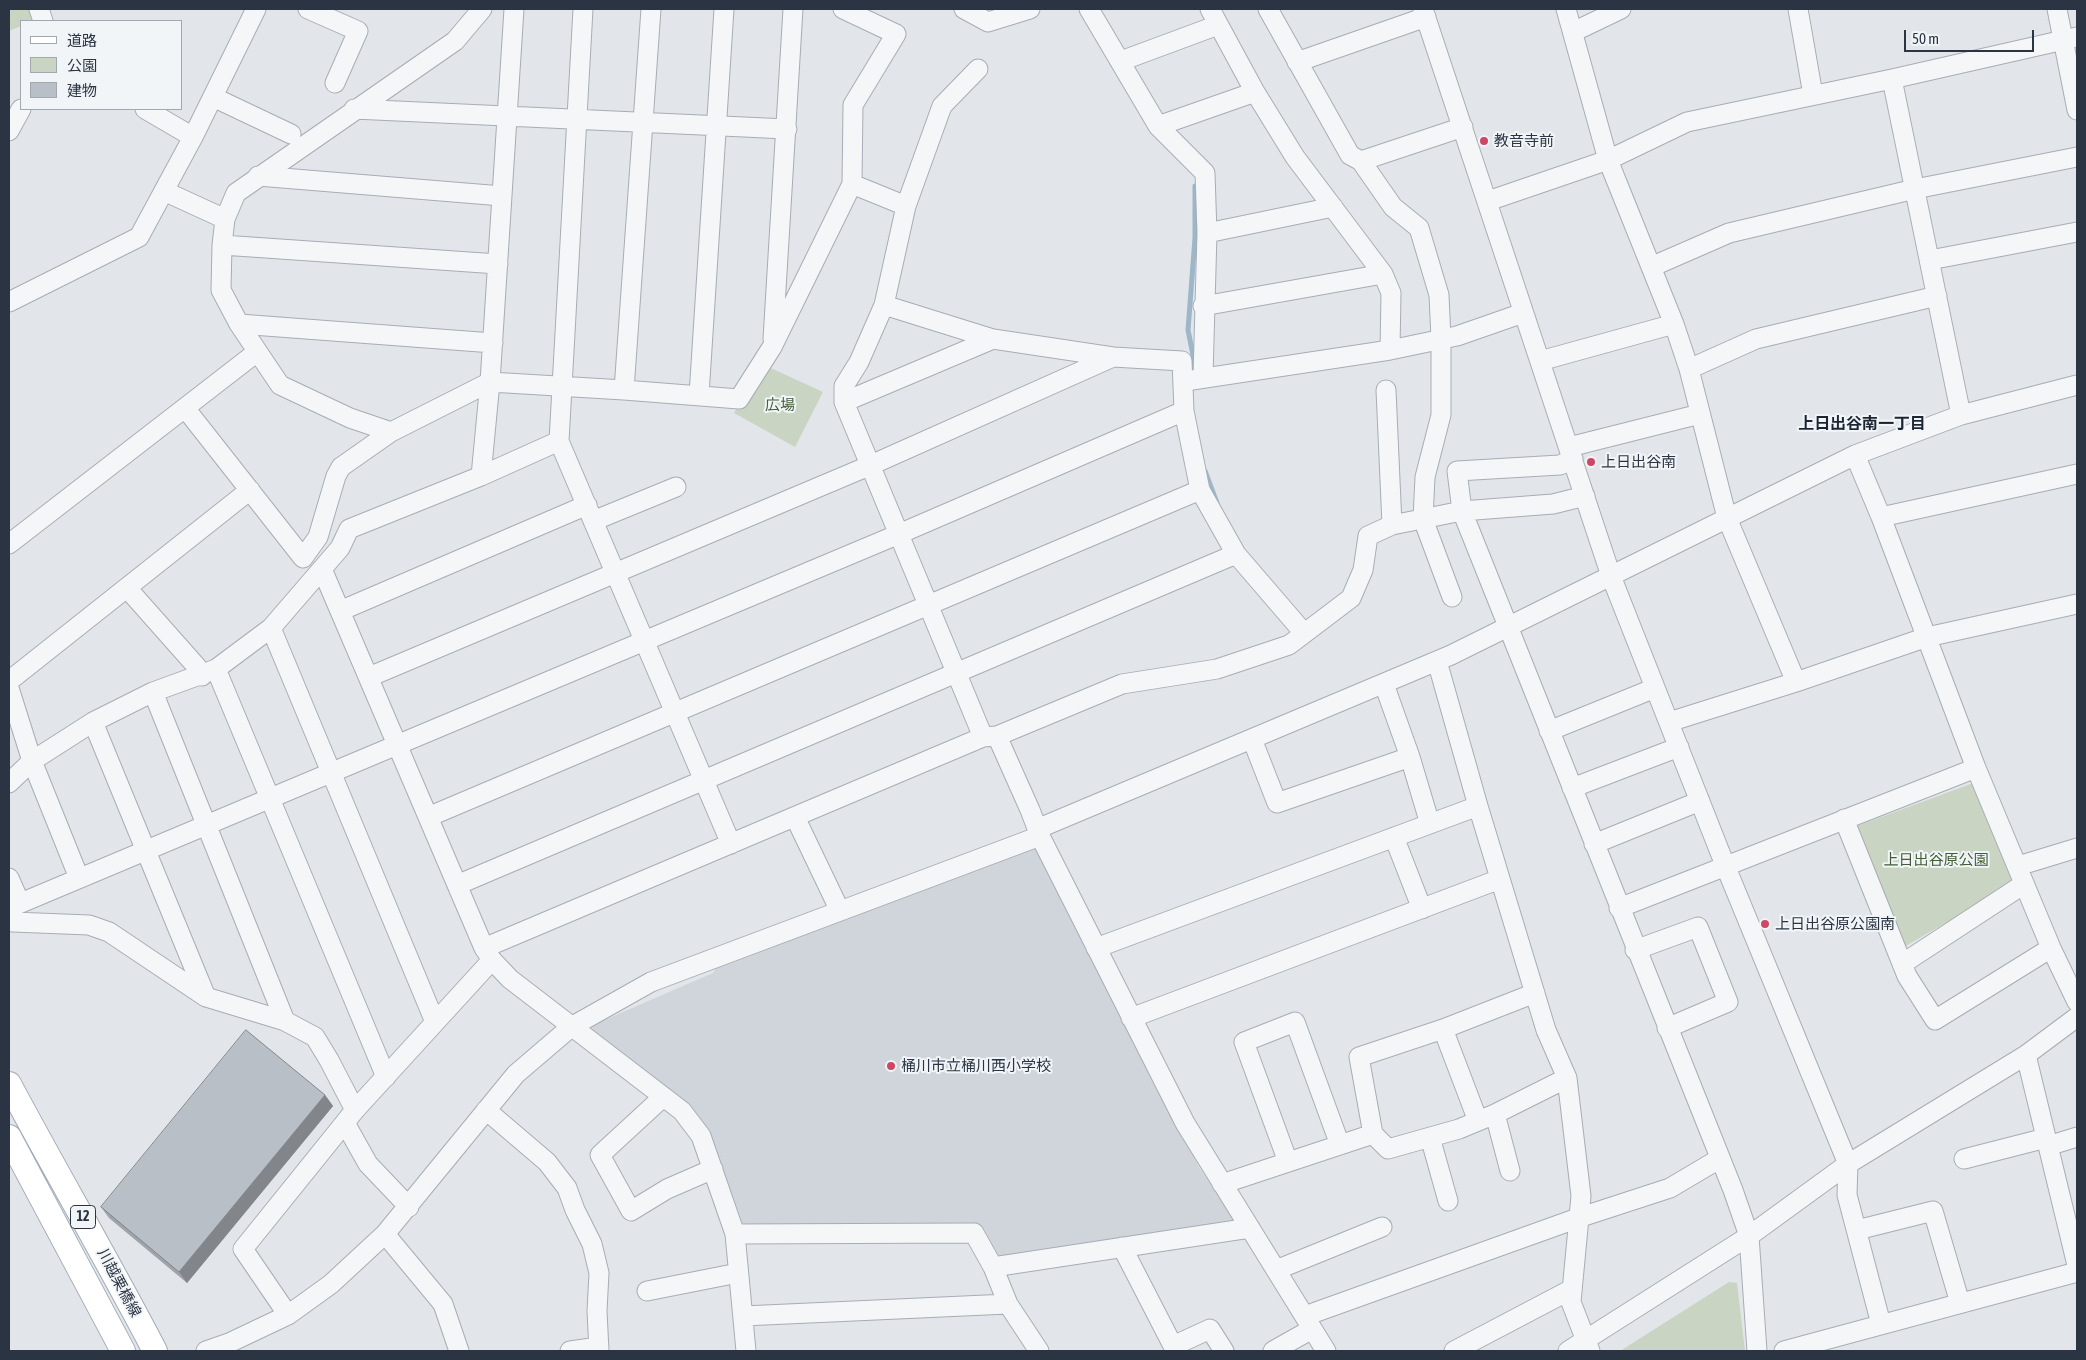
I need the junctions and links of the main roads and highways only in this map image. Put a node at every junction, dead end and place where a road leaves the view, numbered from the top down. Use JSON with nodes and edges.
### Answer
{"nodes":[{"id":1,"x":9,"y":1084,"type":"edge"},
{"id":2,"x":12,"y":1152,"type":"edge"},
{"id":3,"x":124,"y":1351,"type":"edge"},
{"id":4,"x":155,"y":1351,"type":"edge"}],
"edges":[{"from":1,"to":4,"type":"main road","name":"川越栗橋線","number":"12"},
{"from":2,"to":3,"type":"main road","name":"川越栗橋線","number":"12"}]}
